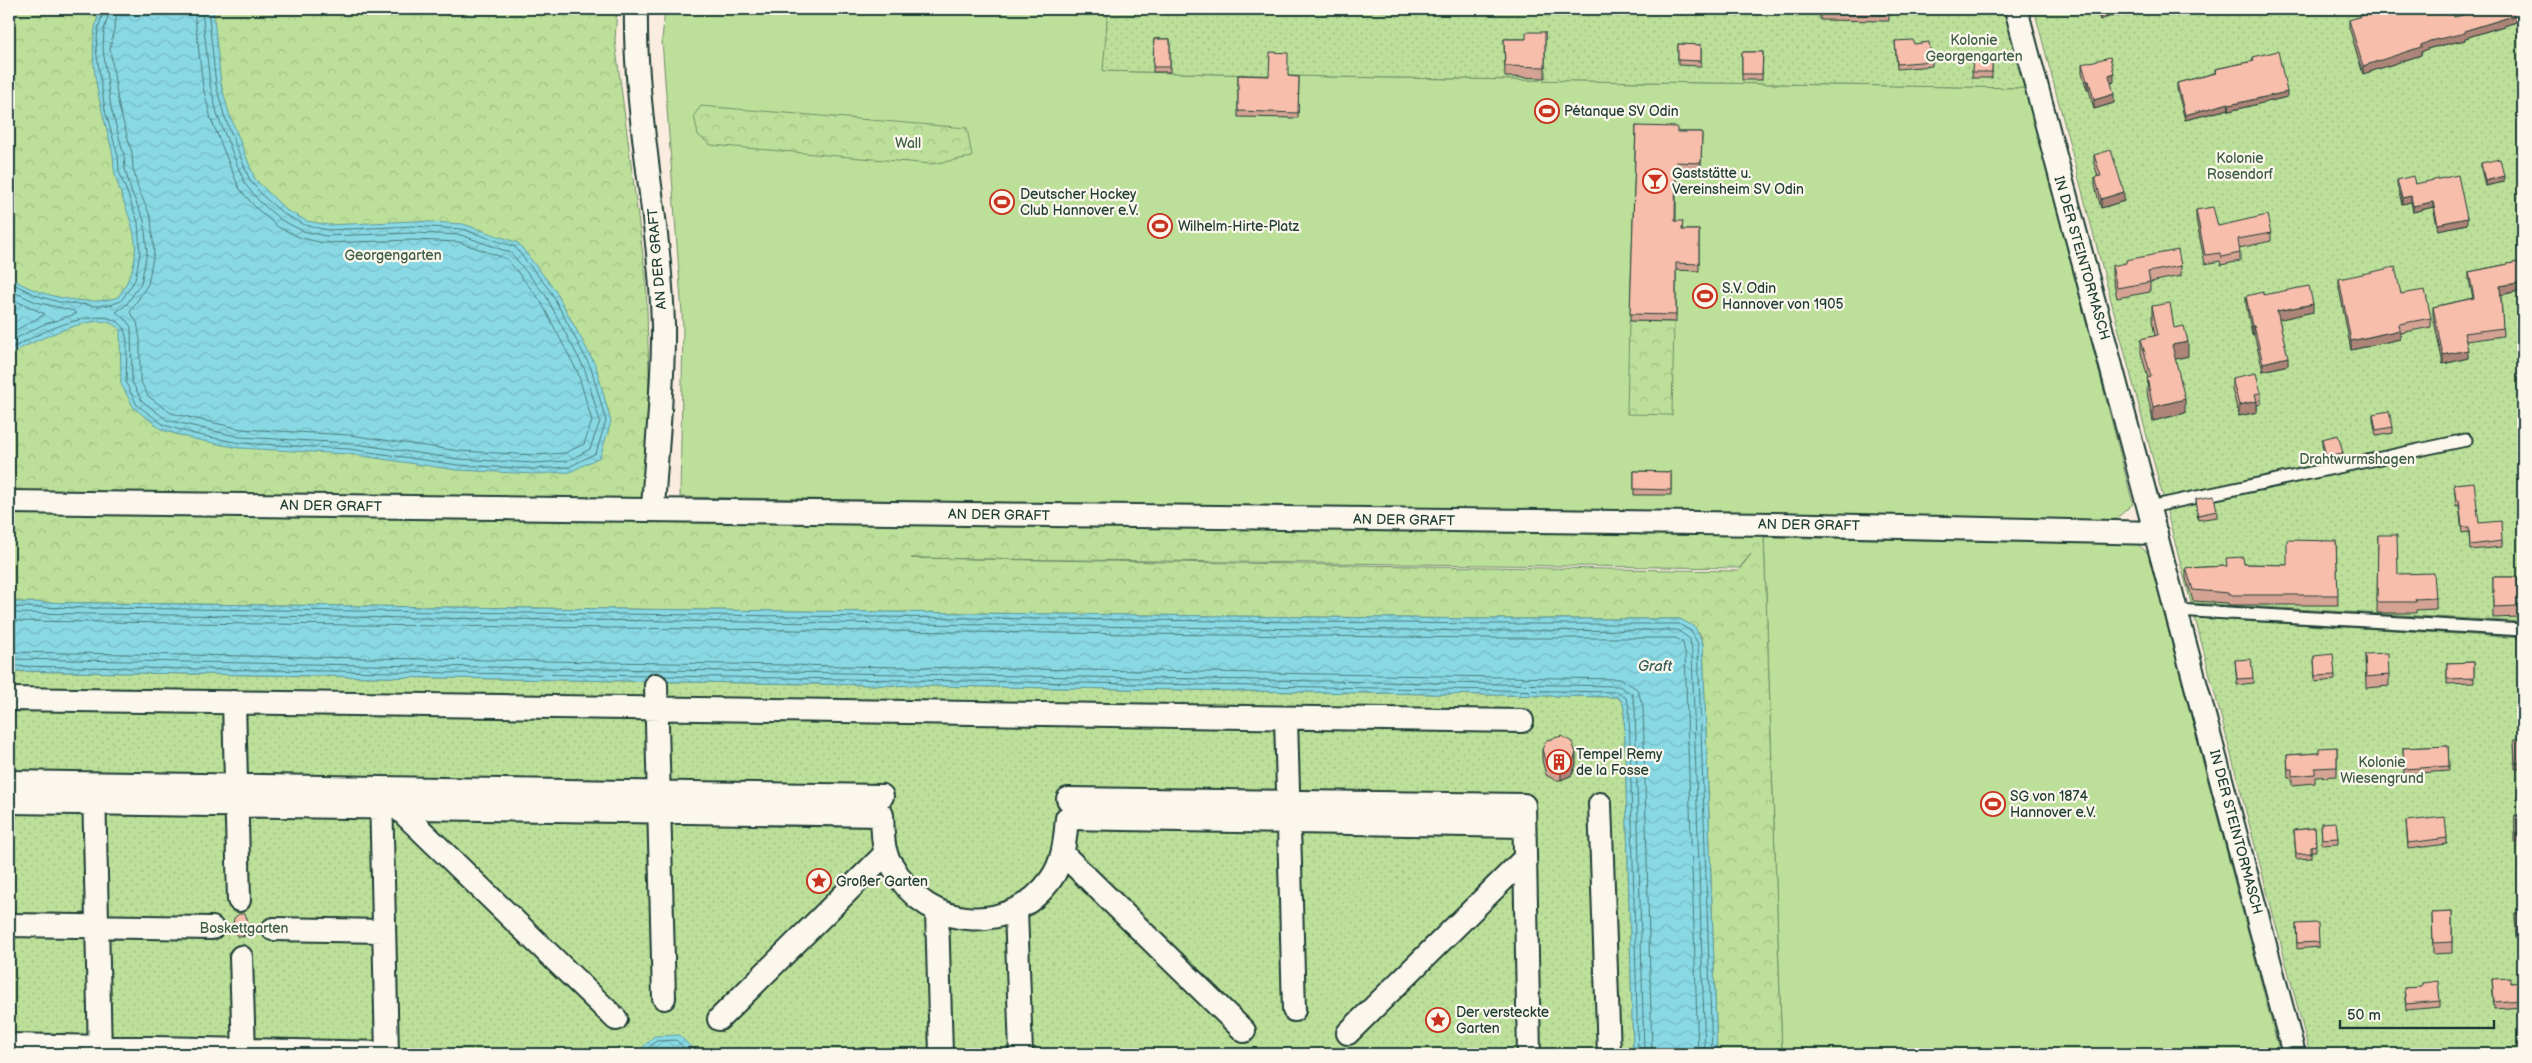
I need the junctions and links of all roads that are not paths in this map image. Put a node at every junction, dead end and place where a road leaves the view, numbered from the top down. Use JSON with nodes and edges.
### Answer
{"nodes":[{"id":1,"x":636,"y":9,"type":"edge"},
{"id":2,"x":2016,"y":9,"type":"edge"},
{"id":3,"x":2466,"y":440,"type":"dead end"},
{"id":4,"x":9,"y":502,"type":"edge"},
{"id":5,"x":2150,"y":507,"type":"junction"},
{"id":6,"x":653,"y":510,"type":"junction"},
{"id":7,"x":2156,"y":532,"type":"junction"},
{"id":8,"x":2176,"y":610,"type":"junction"},
{"id":9,"x":2523,"y":630,"type":"edge"},
{"id":10,"x":656,"y":685,"type":"dead end"},
{"id":11,"x":9,"y":699,"type":"edge"},
{"id":12,"x":234,"y":702,"type":"junction"},
{"id":13,"x":656,"y":708,"type":"junction"},
{"id":14,"x":1286,"y":718,"type":"junction"},
{"id":15,"x":1522,"y":721,"type":"dead end"},
{"id":16,"x":9,"y":782,"type":"edge"},
{"id":17,"x":94,"y":793,"type":"junction"},
{"id":18,"x":236,"y":796,"type":"junction"},
{"id":19,"x":882,"y":796,"type":"dead end"},
{"id":20,"x":1068,"y":799,"type":"dead end"},
{"id":21,"x":9,"y":802,"type":"edge"},
{"id":22,"x":387,"y":802,"type":"junction"},
{"id":23,"x":659,"y":802,"type":"junction"},
{"id":24,"x":1600,"y":804,"type":"dead end"},
{"id":25,"x":1289,"y":811,"type":"junction"},
{"id":26,"x":886,"y":853,"type":"junction"},
{"id":27,"x":1063,"y":854,"type":"junction"},
{"id":28,"x":1525,"y":858,"type":"junction"},
{"id":29,"x":239,"y":900,"type":"dead end"},
{"id":30,"x":1016,"y":909,"type":"junction"},
{"id":31,"x":937,"y":911,"type":"junction"},
{"id":32,"x":9,"y":925,"type":"edge"},
{"id":33,"x":97,"y":926,"type":"junction"},
{"id":34,"x":212,"y":928,"type":"dead end"},
{"id":35,"x":273,"y":929,"type":"dead end"},
{"id":36,"x":384,"y":931,"type":"junction"},
{"id":37,"x":241,"y":956,"type":"dead end"},
{"id":38,"x":664,"y":998,"type":"dead end"},
{"id":39,"x":1294,"y":1010,"type":"dead end"},
{"id":40,"x":616,"y":1019,"type":"dead end"},
{"id":41,"x":719,"y":1019,"type":"dead end"},
{"id":42,"x":1244,"y":1031,"type":"dead end"},
{"id":43,"x":1348,"y":1033,"type":"dead end"},
{"id":44,"x":9,"y":1045,"type":"edge"},
{"id":45,"x":99,"y":1051,"type":"edge"},
{"id":46,"x":244,"y":1052,"type":"edge"},
{"id":47,"x":387,"y":1054,"type":"edge"},
{"id":48,"x":941,"y":1054,"type":"edge"},
{"id":49,"x":1020,"y":1054,"type":"edge"},
{"id":50,"x":1529,"y":1054,"type":"edge"},
{"id":51,"x":1610,"y":1054,"type":"edge"},
{"id":52,"x":2294,"y":1054,"type":"edge"}],
"edges":[{"from":1,"to":6,"type":"street","name":"AN DER GRAFT"},
{"from":2,"to":5,"type":"street","name":"IN DER STEINTORMASCH"},
{"from":3,"to":5,"type":"lane"},
{"from":4,"to":6,"type":"street","name":"AN DER GRAFT"},
{"from":5,"to":7,"type":"street","name":"IN DER STEINTORMASCH"},
{"from":6,"to":7,"type":"street","name":"AN DER GRAFT"},
{"from":7,"to":8,"type":"street","name":"IN DER STEINTORMASCH"},
{"from":8,"to":9,"type":"lane"},
{"from":8,"to":52,"type":"street","name":"IN DER STEINTORMASCH"},
{"from":10,"to":13,"type":"street"},
{"from":11,"to":12,"type":"street"},
{"from":12,"to":13,"type":"street"},
{"from":12,"to":18,"type":"street"},
{"from":13,"to":14,"type":"street"},
{"from":13,"to":23,"type":"street"},
{"from":14,"to":15,"type":"street"},
{"from":14,"to":25,"type":"street"},
{"from":16,"to":17,"type":"street"},
{"from":17,"to":18,"type":"street"},
{"from":17,"to":21,"type":"street"},
{"from":17,"to":33,"type":"street"},
{"from":18,"to":22,"type":"street"},
{"from":18,"to":29,"type":"street"},
{"from":19,"to":23,"type":"street"},
{"from":20,"to":25,"type":"street"},
{"from":22,"to":23,"type":"street"},
{"from":22,"to":36,"type":"street"},
{"from":22,"to":40,"type":"street"},
{"from":23,"to":26,"type":"street"},
{"from":23,"to":38,"type":"street"},
{"from":24,"to":51,"type":"street"},
{"from":25,"to":27,"type":"street"},
{"from":25,"to":28,"type":"street"},
{"from":25,"to":39,"type":"street"},
{"from":26,"to":31,"type":"street"},
{"from":26,"to":41,"type":"street"},
{"from":27,"to":30,"type":"street"},
{"from":27,"to":42,"type":"street"},
{"from":28,"to":43,"type":"street"},
{"from":28,"to":50,"type":"street"},
{"from":30,"to":31,"type":"street"},
{"from":30,"to":49,"type":"street"},
{"from":31,"to":48,"type":"street"},
{"from":32,"to":33,"type":"street"},
{"from":33,"to":34,"type":"street"},
{"from":33,"to":45,"type":"street"},
{"from":35,"to":36,"type":"street"},
{"from":36,"to":47,"type":"street"},
{"from":37,"to":46,"type":"street"},
{"from":44,"to":45,"type":"street"},
{"from":45,"to":46,"type":"street"},
{"from":46,"to":47,"type":"street"}]}
